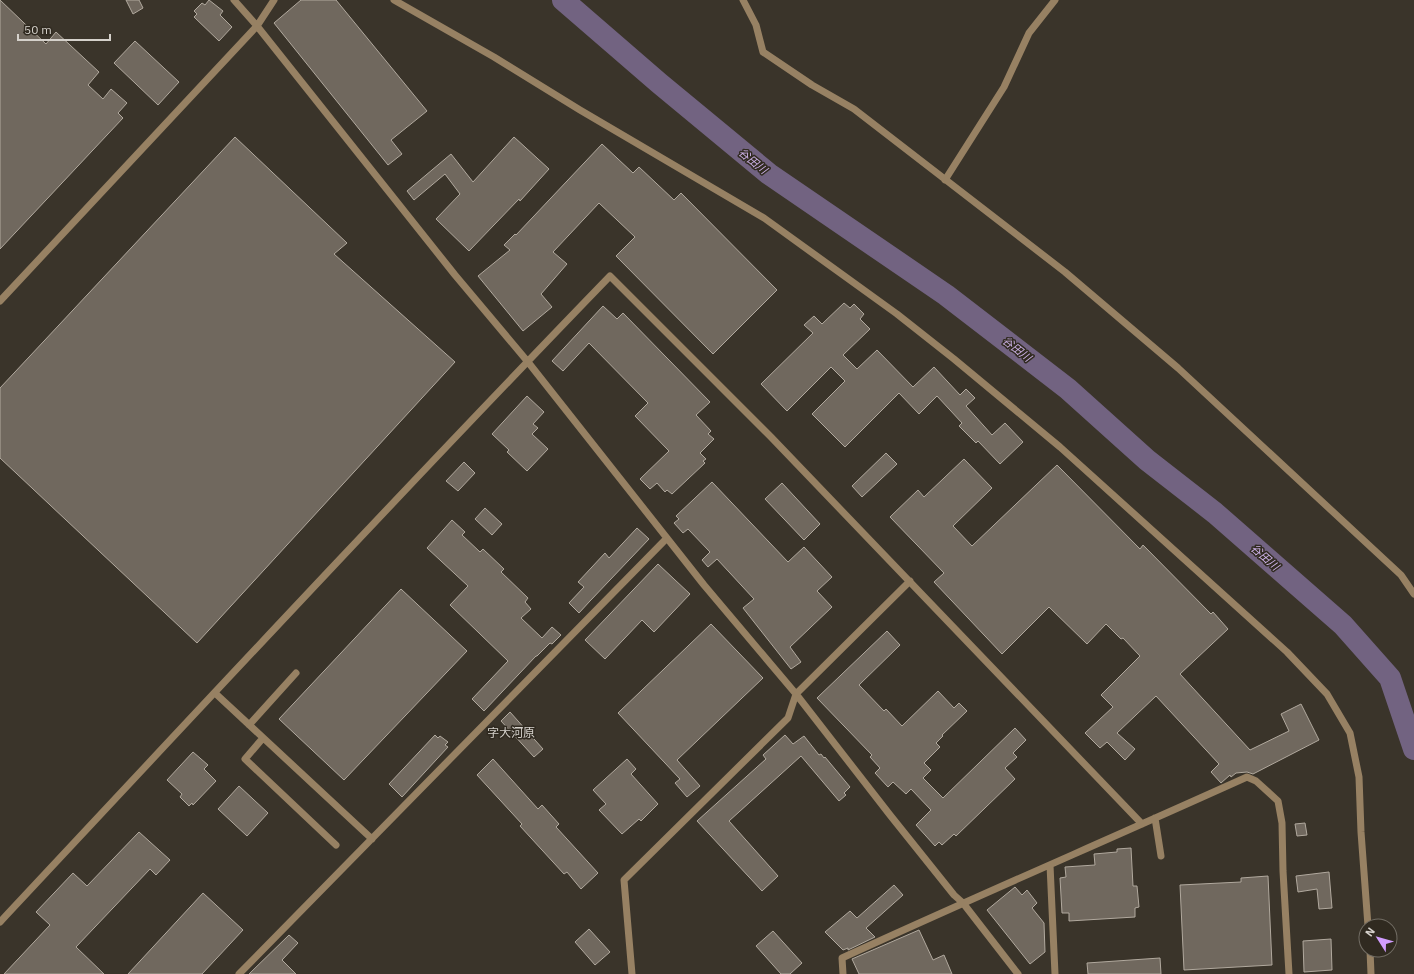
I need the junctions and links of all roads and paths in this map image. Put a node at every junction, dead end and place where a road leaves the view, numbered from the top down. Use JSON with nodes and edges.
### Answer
{"nodes":[{"id":1,"x":234,"y":0,"type":"edge"},
{"id":2,"x":274,"y":0,"type":"edge"},
{"id":3,"x":394,"y":0,"type":"edge"},
{"id":4,"x":743,"y":0,"type":"edge"},
{"id":5,"x":1054,"y":0,"type":"edge"},
{"id":6,"x":257,"y":26,"type":"junction"},
{"id":7,"x":945,"y":180,"type":"junction"},
{"id":8,"x":0,"y":301,"type":"edge"},
{"id":9,"x":528,"y":362,"type":"junction"},
{"id":10,"x":666,"y":539,"type":"junction"},
{"id":11,"x":910,"y":581,"type":"junction"},
{"id":12,"x":1414,"y":594,"type":"edge"},
{"id":13,"x":296,"y":673,"type":"dead end"},
{"id":14,"x":215,"y":693,"type":"junction"},
{"id":15,"x":796,"y":694,"type":"junction"},
{"id":16,"x":249,"y":725,"type":"junction"},
{"id":17,"x":263,"y":738,"type":"junction"},
{"id":18,"x":1156,"y":818,"type":"junction"},
{"id":19,"x":1142,"y":824,"type":"junction"},
{"id":20,"x":372,"y":839,"type":"junction"},
{"id":21,"x":336,"y":845,"type":"dead end"},
{"id":22,"x":1161,"y":856,"type":"dead end"},
{"id":23,"x":1050,"y":865,"type":"junction"},
{"id":24,"x":963,"y":903,"type":"junction"},
{"id":25,"x":1367,"y":918,"type":"edge"},
{"id":26,"x":0,"y":922,"type":"edge"},
{"id":27,"x":1370,"y":958,"type":"edge"},
{"id":28,"x":239,"y":974,"type":"edge"},
{"id":29,"x":632,"y":974,"type":"edge"},
{"id":30,"x":843,"y":974,"type":"edge"},
{"id":31,"x":1018,"y":974,"type":"edge"},
{"id":32,"x":1055,"y":974,"type":"edge"},
{"id":33,"x":1289,"y":974,"type":"edge"},
{"id":34,"x":1371,"y":974,"type":"edge"}],
"edges":[{"from":1,"to":6,"type":"street"},
{"from":2,"to":6,"type":"street"},
{"from":3,"to":25,"type":"street"},
{"from":4,"to":7,"type":"street"},
{"from":5,"to":7,"type":"street"},
{"from":6,"to":8,"type":"street"},
{"from":6,"to":9,"type":"street"},
{"from":7,"to":12,"type":"street"},
{"from":9,"to":10,"type":"street"},
{"from":9,"to":11,"type":"street"},
{"from":9,"to":14,"type":"street"},
{"from":10,"to":15,"type":"street"},
{"from":10,"to":20,"type":"street"},
{"from":11,"to":15,"type":"street"},
{"from":11,"to":19,"type":"street"},
{"from":13,"to":16,"type":"street"},
{"from":14,"to":16,"type":"street"},
{"from":14,"to":26,"type":"street"},
{"from":15,"to":24,"type":"street"},
{"from":15,"to":29,"type":"street"},
{"from":16,"to":17,"type":"street"},
{"from":17,"to":20,"type":"street"},
{"from":17,"to":21,"type":"street"},
{"from":18,"to":19,"type":"street"},
{"from":18,"to":22,"type":"street"},
{"from":18,"to":33,"type":"street"},
{"from":19,"to":23,"type":"street"},
{"from":20,"to":28,"type":"street"},
{"from":23,"to":24,"type":"street"},
{"from":23,"to":32,"type":"street"},
{"from":24,"to":30,"type":"street"},
{"from":24,"to":31,"type":"street"},
{"from":27,"to":34,"type":"street"}]}
